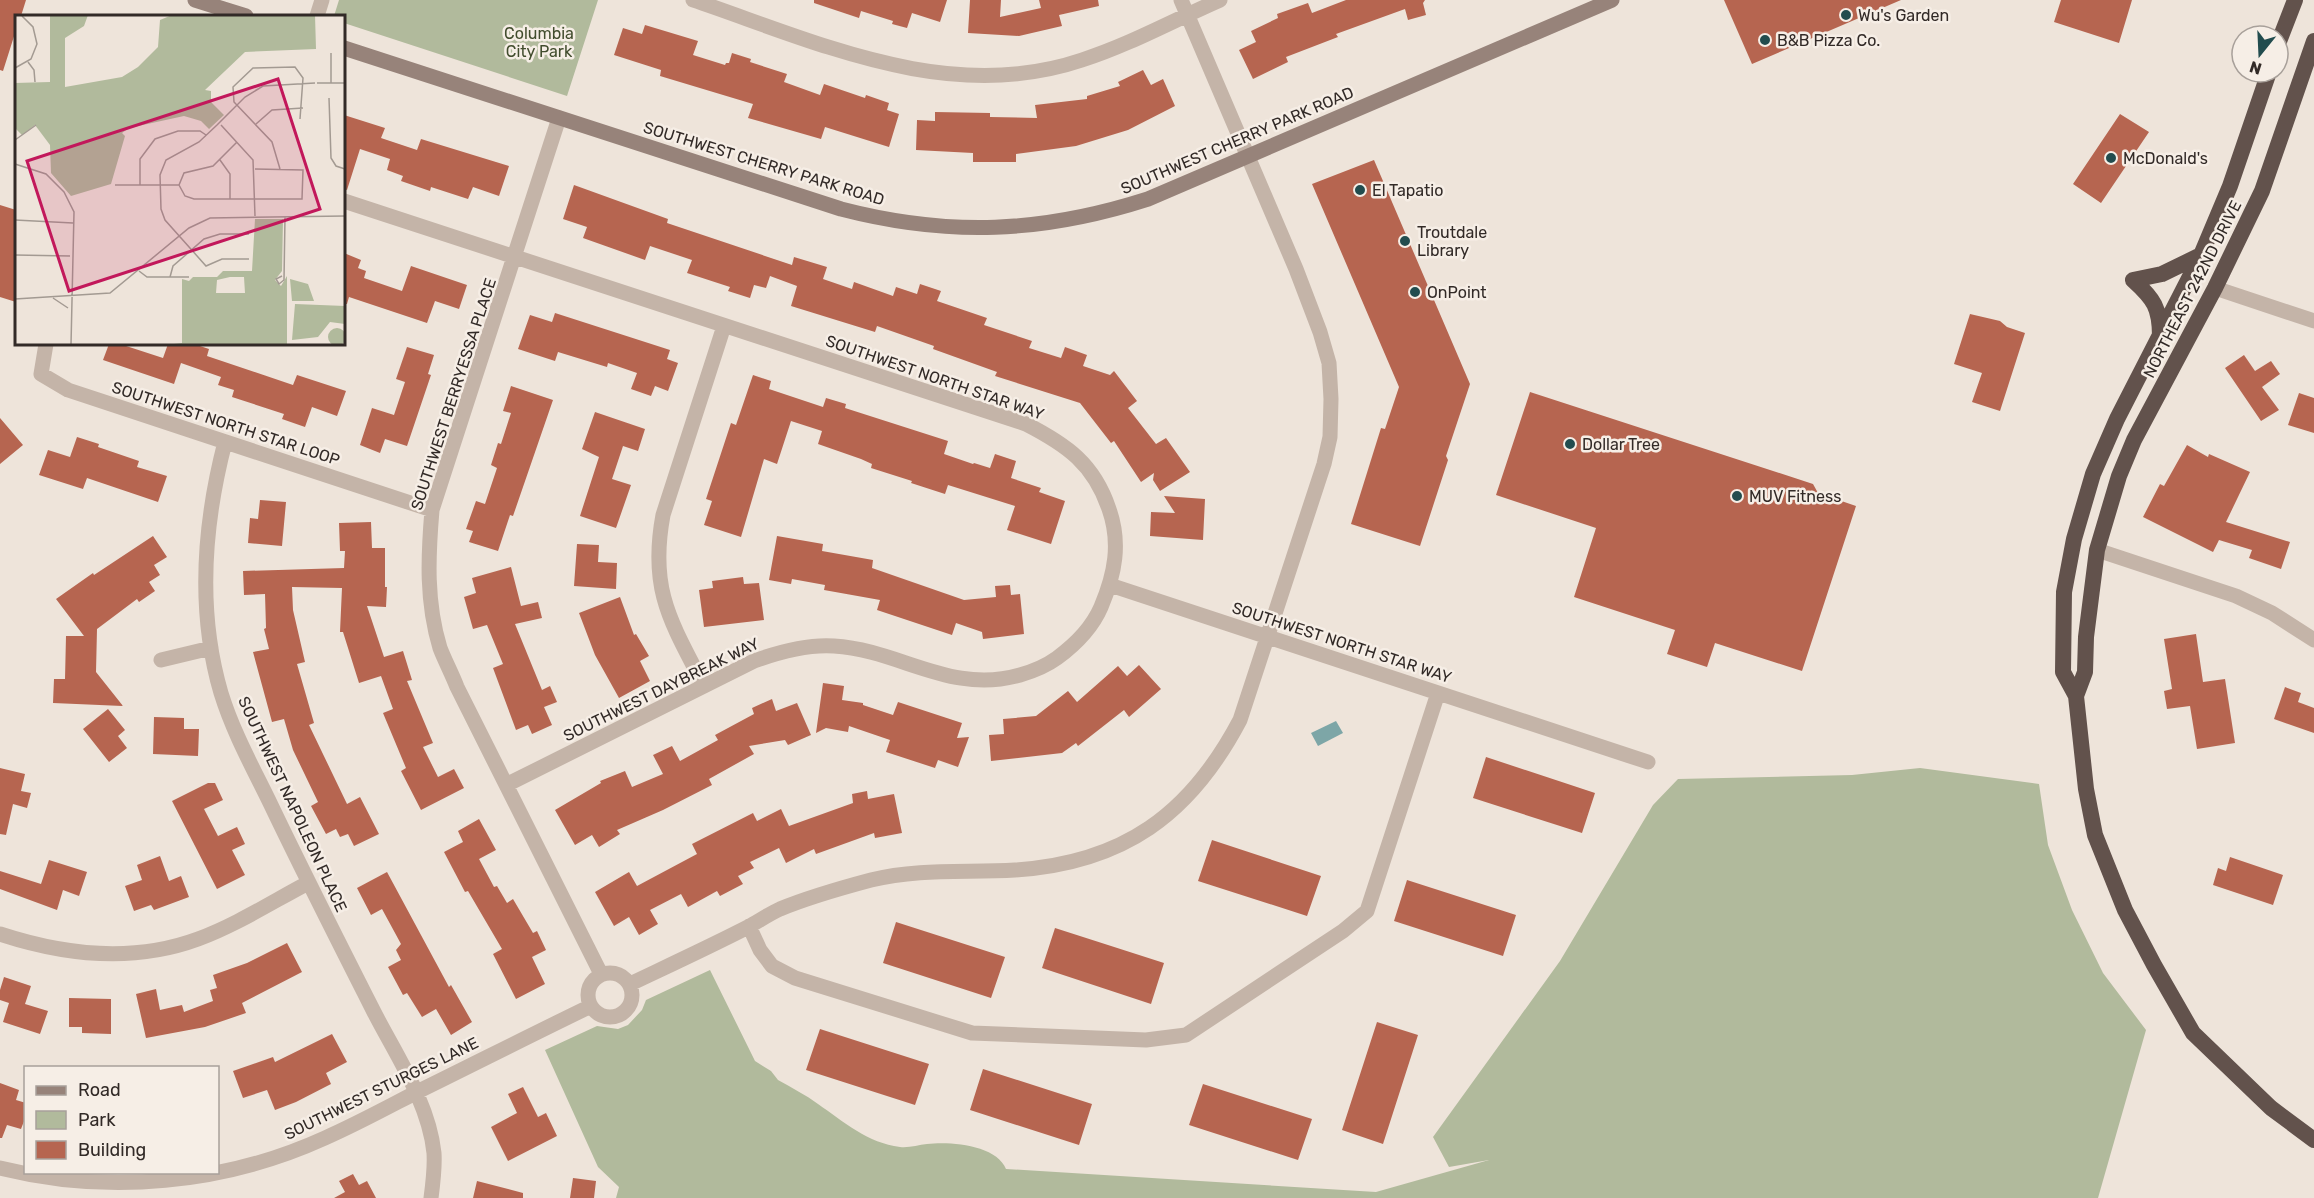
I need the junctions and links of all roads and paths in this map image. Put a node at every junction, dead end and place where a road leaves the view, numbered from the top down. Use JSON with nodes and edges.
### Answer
{"nodes":[{"id":1,"x":195,"y":0,"type":"edge"},
{"id":2,"x":322,"y":0,"type":"edge"},
{"id":3,"x":693,"y":0,"type":"edge"},
{"id":4,"x":1220,"y":0,"type":"edge"},
{"id":5,"x":1612,"y":0,"type":"edge"},
{"id":6,"x":2295,"y":0,"type":"edge"},
{"id":7,"x":1184,"y":7,"type":"edge"},
{"id":8,"x":243,"y":15,"type":"edge"},
{"id":9,"x":317,"y":15,"type":"edge"},
{"id":10,"x":2286,"y":24,"type":"edge"},
{"id":11,"x":2314,"y":41,"type":"edge"},
{"id":12,"x":345,"y":48,"type":"edge"},
{"id":13,"x":2265,"y":84,"type":"edge"},
{"id":14,"x":559,"y":118,"type":"junction"},
{"id":15,"x":1247,"y":157,"type":"junction"},
{"id":16,"x":345,"y":201,"type":"edge"},
{"id":17,"x":2201,"y":255,"type":"junction"},
{"id":18,"x":515,"y":257,"type":"junction"},
{"id":19,"x":2215,"y":288,"type":"junction"},
{"id":20,"x":2314,"y":321,"type":"edge"},
{"id":21,"x":724,"y":326,"type":"junction"},
{"id":22,"x":2160,"y":338,"type":"junction"},
{"id":23,"x":46,"y":345,"type":"edge"},
{"id":24,"x":225,"y":442,"type":"junction"},
{"id":25,"x":432,"y":510,"type":"junction"},
{"id":26,"x":2097,"y":550,"type":"junction"},
{"id":27,"x":1110,"y":585,"type":"junction"},
{"id":28,"x":1268,"y":637,"type":"junction"},
{"id":29,"x":2314,"y":640,"type":"edge"},
{"id":30,"x":212,"y":648,"type":"junction"},
{"id":31,"x":161,"y":660,"type":"dead end"},
{"id":32,"x":704,"y":686,"type":"junction"},
{"id":33,"x":1438,"y":693,"type":"junction"},
{"id":34,"x":2076,"y":696,"type":"junction"},
{"id":35,"x":1648,"y":762,"type":"dead end"},
{"id":36,"x":508,"y":784,"type":"junction"},
{"id":37,"x":308,"y":883,"type":"junction"},
{"id":38,"x":749,"y":926,"type":"junction"},
{"id":39,"x":0,"y":934,"type":"edge"},
{"id":40,"x":602,"y":974,"type":"junction"},
{"id":41,"x":630,"y":984,"type":"junction"},
{"id":42,"x":591,"y":1006,"type":"junction"},
{"id":43,"x":415,"y":1093,"type":"junction"},
{"id":44,"x":2314,"y":1140,"type":"edge"},
{"id":45,"x":0,"y":1168,"type":"edge"},
{"id":46,"x":219,"y":1172,"type":"edge"},
{"id":47,"x":24,"y":1173,"type":"edge"},
{"id":48,"x":27,"y":1174,"type":"edge"},
{"id":49,"x":210,"y":1174,"type":"edge"},
{"id":50,"x":431,"y":1198,"type":"edge"}],
"edges":[{"from":1,"to":8,"type":"main road"},
{"from":2,"to":9,"type":"street"},
{"from":3,"to":7,"type":"street"},
{"from":4,"to":7,"type":"street"},
{"from":5,"to":15,"type":"main road","name":"SOUTHWEST CHERRY PARK ROAD"},
{"from":6,"to":10,"type":"highway"},
{"from":7,"to":15,"type":"street"},
{"from":11,"to":19,"type":"highway","name":"NORTHEAST 242ND DRIVE"},
{"from":12,"to":14,"type":"main road","name":"SOUTHWEST CHERRY PARK ROAD"},
{"from":13,"to":17,"type":"highway","name":"NORTHEAST 242ND DRIVE"},
{"from":14,"to":15,"type":"main road","name":"SOUTHWEST CHERRY PARK ROAD"},
{"from":14,"to":18,"type":"street","name":"SOUTHWEST BERRYESSA PLACE"},
{"from":15,"to":28,"type":"street"},
{"from":16,"to":18,"type":"street"},
{"from":17,"to":22,"type":"highway","name":"NORTHEAST 242ND DRIVE"},
{"from":17,"to":22,"type":"highway"},
{"from":18,"to":21,"type":"street","name":"SOUTHWEST NORTH STAR WAY"},
{"from":18,"to":25,"type":"street","name":"SOUTHWEST BERRYESSA PLACE"},
{"from":19,"to":20,"type":"street"},
{"from":19,"to":26,"type":"highway","name":"NORTHEAST 242ND DRIVE"},
{"from":21,"to":27,"type":"street","name":"SOUTHWEST NORTH STAR WAY"},
{"from":21,"to":32,"type":"street"},
{"from":22,"to":34,"type":"highway","name":"NORTHEAST 242ND DRIVE"},
{"from":23,"to":24,"type":"street","name":"SOUTHWEST NORTH STAR LOOP"},
{"from":24,"to":25,"type":"street","name":"SOUTHWEST NORTH STAR LOOP"},
{"from":24,"to":30,"type":"street","name":"SOUTHWEST NAPOLEON PLACE"},
{"from":25,"to":36,"type":"street","name":"SOUTHWEST BERRYESSA PLACE"},
{"from":26,"to":29,"type":"street"},
{"from":26,"to":34,"type":"highway","name":"NORTHEAST 242ND DRIVE"},
{"from":27,"to":28,"type":"street","name":"SOUTHWEST NORTH STAR WAY"},
{"from":27,"to":32,"type":"street","name":"SOUTHWEST DAYBREAK WAY"},
{"from":28,"to":33,"type":"street","name":"SOUTHWEST NORTH STAR WAY"},
{"from":28,"to":38,"type":"street"},
{"from":30,"to":31,"type":"street"},
{"from":30,"to":37,"type":"street","name":"SOUTHWEST NAPOLEON PLACE"},
{"from":32,"to":36,"type":"street","name":"SOUTHWEST DAYBREAK WAY"},
{"from":33,"to":35,"type":"street","name":"SOUTHWEST NORTH STAR WAY"},
{"from":33,"to":38,"type":"street"},
{"from":34,"to":44,"type":"highway"},
{"from":36,"to":40,"type":"street","name":"SOUTHWEST BERRYESSA PLACE"},
{"from":37,"to":39,"type":"street"},
{"from":37,"to":43,"type":"street","name":"SOUTHWEST NAPOLEON PLACE"},
{"from":38,"to":41,"type":"street"},
{"from":40,"to":41,"type":"street"},
{"from":40,"to":42,"type":"street"},
{"from":41,"to":42,"type":"street"},
{"from":42,"to":43,"type":"street","name":"SOUTHWEST STURGES LANE"},
{"from":43,"to":46,"type":"street","name":"SOUTHWEST STURGES LANE"},
{"from":43,"to":50,"type":"street","name":"SOUTHWEST NAPOLEON PLACE"},
{"from":45,"to":47,"type":"street","name":"SOUTHWEST STURGES LANE"},
{"from":48,"to":49,"type":"street","name":"SOUTHWEST STURGES LANE"}]}
